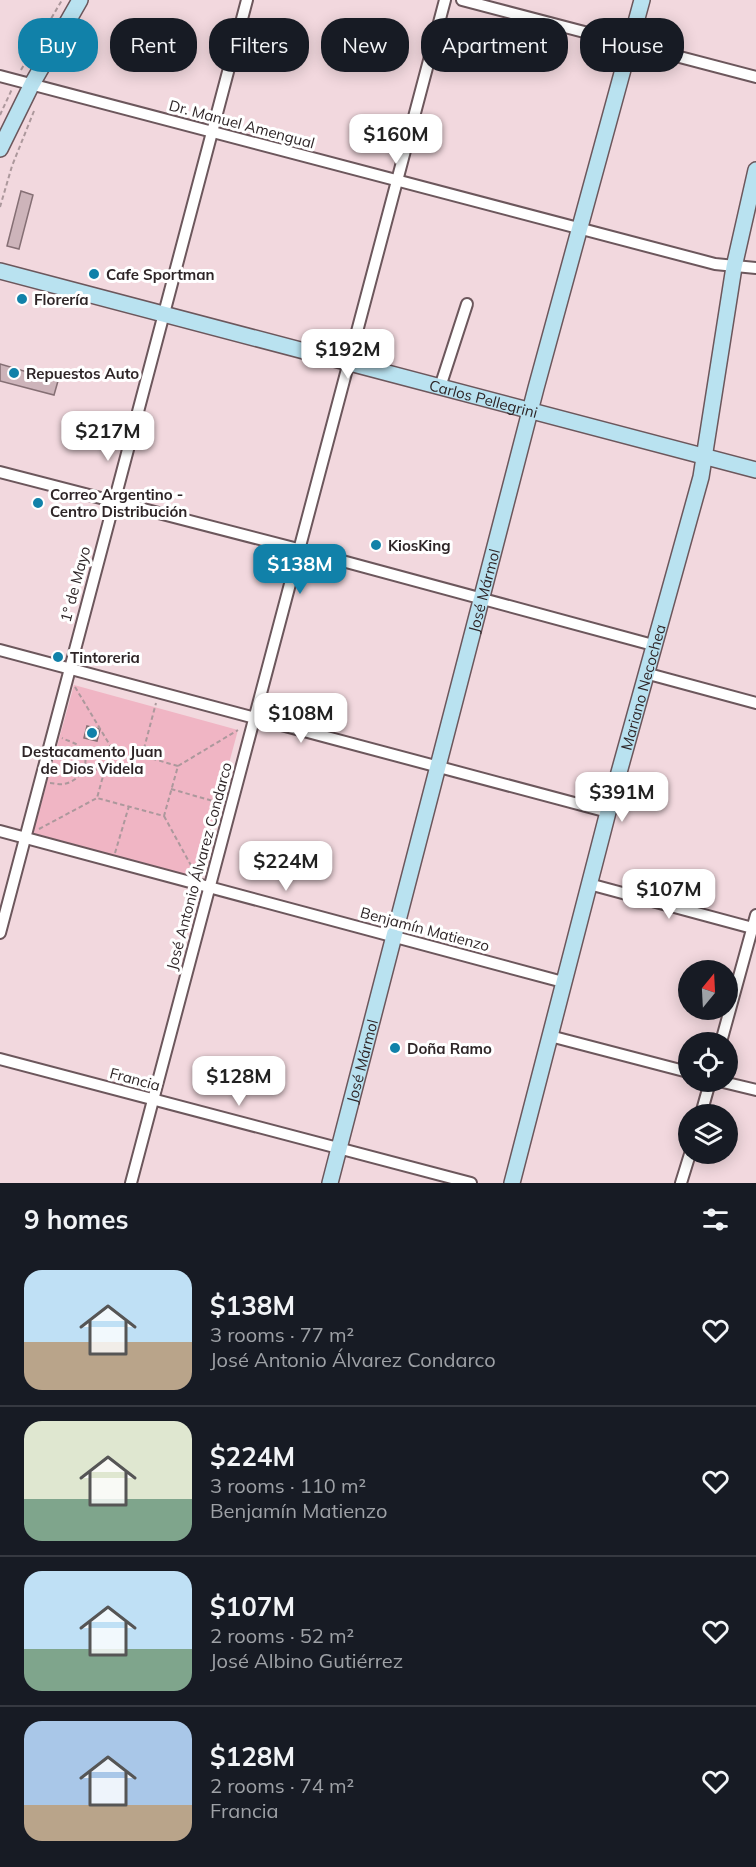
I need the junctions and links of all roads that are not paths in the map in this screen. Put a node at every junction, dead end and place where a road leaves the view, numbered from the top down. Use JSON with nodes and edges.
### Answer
{"nodes":[{"id":1,"x":80,"y":0,"type":"edge"},
{"id":2,"x":247,"y":0,"type":"edge"},
{"id":3,"x":445,"y":0,"type":"edge"},
{"id":4,"x":462,"y":0,"type":"edge"},
{"id":5,"x":642,"y":0,"type":"edge"},
{"id":6,"x":638,"y":18,"type":"edge"},
{"id":7,"x":580,"y":31,"type":"edge"},
{"id":8,"x":684,"y":58,"type":"edge"},
{"id":9,"x":623,"y":72,"type":"edge"},
{"id":10,"x":0,"y":76,"type":"edge"},
{"id":11,"x":756,"y":77,"type":"edge"},
{"id":12,"x":39,"y":86,"type":"junction"},
{"id":13,"x":210,"y":131,"type":"junction"},
{"id":14,"x":0,"y":149,"type":"edge"},
{"id":15,"x":756,"y":170,"type":"edge"},
{"id":16,"x":396,"y":180,"type":"junction"},
{"id":17,"x":754,"y":185,"type":"edge"},
{"id":18,"x":580,"y":228,"type":"junction"},
{"id":19,"x":734,"y":267,"type":"junction"},
{"id":20,"x":756,"y":268,"type":"edge"},
{"id":21,"x":0,"y":271,"type":"edge"},
{"id":22,"x":467,"y":304,"type":"dead end"},
{"id":23,"x":163,"y":314,"type":"junction"},
{"id":24,"x":347,"y":363,"type":"junction"},
{"id":25,"x":440,"y":387,"type":"junction"},
{"id":26,"x":531,"y":411,"type":"junction"},
{"id":27,"x":705,"y":456,"type":"junction"},
{"id":28,"x":756,"y":470,"type":"edge"},
{"id":29,"x":0,"y":472,"type":"edge"},
{"id":30,"x":113,"y":500,"type":"junction"},
{"id":31,"x":298,"y":549,"type":"junction"},
{"id":32,"x":483,"y":599,"type":"junction"},
{"id":33,"x":653,"y":645,"type":"junction"},
{"id":34,"x":0,"y":650,"type":"edge"},
{"id":35,"x":69,"y":668,"type":"junction"},
{"id":36,"x":645,"y":673,"type":"junction"},
{"id":37,"x":756,"y":703,"type":"edge"},
{"id":38,"x":253,"y":717,"type":"junction"},
{"id":39,"x":439,"y":766,"type":"junction"},
{"id":40,"x":608,"y":812,"type":"junction"},
{"id":41,"x":0,"y":831,"type":"edge"},
{"id":42,"x":29,"y":835,"type":"junction"},
{"id":43,"x":589,"y":884,"type":"junction"},
{"id":44,"x":209,"y":886,"type":"junction"},
{"id":45,"x":756,"y":915,"type":"edge"},
{"id":46,"x":754,"y":928,"type":"edge"},
{"id":47,"x":0,"y":933,"type":"edge"},
{"id":48,"x":394,"y":936,"type":"junction"},
{"id":49,"x":563,"y":982,"type":"junction"},
{"id":50,"x":724,"y":1032,"type":"edge"},
{"id":51,"x":550,"y":1036,"type":"junction"},
{"id":52,"x":0,"y":1059,"type":"edge"},
{"id":53,"x":678,"y":1069,"type":"edge"},
{"id":54,"x":738,"y":1086,"type":"edge"},
{"id":55,"x":756,"y":1090,"type":"edge"},
{"id":56,"x":153,"y":1099,"type":"junction"},
{"id":57,"x":339,"y":1148,"type":"junction"},
{"id":58,"x":687,"y":1164,"type":"edge"},
{"id":59,"x":131,"y":1183,"type":"edge"},
{"id":60,"x":330,"y":1183,"type":"edge"},
{"id":61,"x":471,"y":1183,"type":"edge"},
{"id":62,"x":512,"y":1183,"type":"edge"},
{"id":63,"x":681,"y":1183,"type":"edge"}],
"edges":[{"from":1,"to":12,"type":"street"},
{"from":2,"to":13,"type":"street","name":"1° de Mayo"},
{"from":3,"to":16,"type":"street","name":"José Antonio Álvarez Condarco"},
{"from":4,"to":7,"type":"street"},
{"from":5,"to":6,"type":"street","name":"José Mármol"},
{"from":8,"to":11,"type":"street"},
{"from":9,"to":18,"type":"street","name":"José Mármol"},
{"from":10,"to":12,"type":"street","name":"Dr. Manuel Amengual"},
{"from":12,"to":13,"type":"street","name":"Dr. Manuel Amengual"},
{"from":12,"to":14,"type":"street"},
{"from":13,"to":16,"type":"street","name":"Dr. Manuel Amengual"},
{"from":13,"to":23,"type":"street","name":"1° de Mayo"},
{"from":15,"to":17,"type":"street","name":"Mariano Necochea"},
{"from":16,"to":18,"type":"street","name":"Dr. Manuel Amengual"},
{"from":16,"to":24,"type":"street","name":"José Antonio Álvarez Condarco"},
{"from":17,"to":19,"type":"street","name":"Mariano Necochea"},
{"from":18,"to":19,"type":"street","name":"Dr. Manuel Amengual"},
{"from":18,"to":26,"type":"street","name":"José Mármol"},
{"from":19,"to":20,"type":"street","name":"Dr. Manuel Amengual"},
{"from":19,"to":27,"type":"street","name":"Mariano Necochea"},
{"from":21,"to":23,"type":"street","name":"Carlos Pellegrini"},
{"from":22,"to":25,"type":"street"},
{"from":23,"to":24,"type":"street","name":"Carlos Pellegrini"},
{"from":23,"to":30,"type":"street","name":"1° de Mayo"},
{"from":24,"to":25,"type":"street","name":"Carlos Pellegrini"},
{"from":24,"to":31,"type":"street","name":"José Antonio Álvarez Condarco"},
{"from":25,"to":26,"type":"street","name":"Carlos Pellegrini"},
{"from":26,"to":27,"type":"street","name":"Carlos Pellegrini"},
{"from":26,"to":32,"type":"street","name":"José Mármol"},
{"from":27,"to":28,"type":"street","name":"Carlos Pellegrini"},
{"from":27,"to":33,"type":"street","name":"Mariano Necochea"},
{"from":29,"to":30,"type":"street"},
{"from":30,"to":31,"type":"street"},
{"from":30,"to":35,"type":"street","name":"1° de Mayo"},
{"from":31,"to":32,"type":"street"},
{"from":31,"to":38,"type":"street","name":"José Antonio Álvarez Condarco"},
{"from":32,"to":33,"type":"street"},
{"from":32,"to":39,"type":"street","name":"José Mármol"},
{"from":33,"to":36,"type":"street","name":"Mariano Necochea"},
{"from":34,"to":35,"type":"street"},
{"from":35,"to":38,"type":"street"},
{"from":35,"to":42,"type":"street","name":"1° de Mayo"},
{"from":36,"to":37,"type":"street"},
{"from":36,"to":40,"type":"street","name":"Mariano Necochea"},
{"from":38,"to":39,"type":"street"},
{"from":38,"to":44,"type":"street","name":"José Antonio Álvarez Condarco"},
{"from":39,"to":40,"type":"street"},
{"from":39,"to":48,"type":"street","name":"José Mármol"},
{"from":40,"to":43,"type":"street","name":"Mariano Necochea"},
{"from":41,"to":42,"type":"street","name":"Benjamín Matienzo"},
{"from":42,"to":44,"type":"street","name":"Benjamín Matienzo"},
{"from":42,"to":47,"type":"street","name":"1° de Mayo"},
{"from":43,"to":46,"type":"street"},
{"from":43,"to":49,"type":"street","name":"Mariano Necochea"},
{"from":44,"to":48,"type":"street","name":"Benjamín Matienzo"},
{"from":44,"to":56,"type":"street","name":"José Antonio Álvarez Condarco"},
{"from":45,"to":46,"type":"street"},
{"from":46,"to":50,"type":"street"},
{"from":48,"to":49,"type":"street","name":"Benjamín Matienzo"},
{"from":48,"to":57,"type":"street","name":"José Mármol"},
{"from":49,"to":51,"type":"street","name":"Mariano Necochea"},
{"from":51,"to":53,"type":"street"},
{"from":51,"to":62,"type":"street","name":"Mariano Necochea"},
{"from":52,"to":56,"type":"street","name":"Francia"},
{"from":54,"to":55,"type":"street"},
{"from":56,"to":57,"type":"street","name":"Francia"},
{"from":56,"to":59,"type":"street","name":"José Antonio Álvarez Condarco"},
{"from":57,"to":60,"type":"street","name":"José Mármol"},
{"from":57,"to":61,"type":"street","name":"Francia"},
{"from":58,"to":63,"type":"street"}]}
